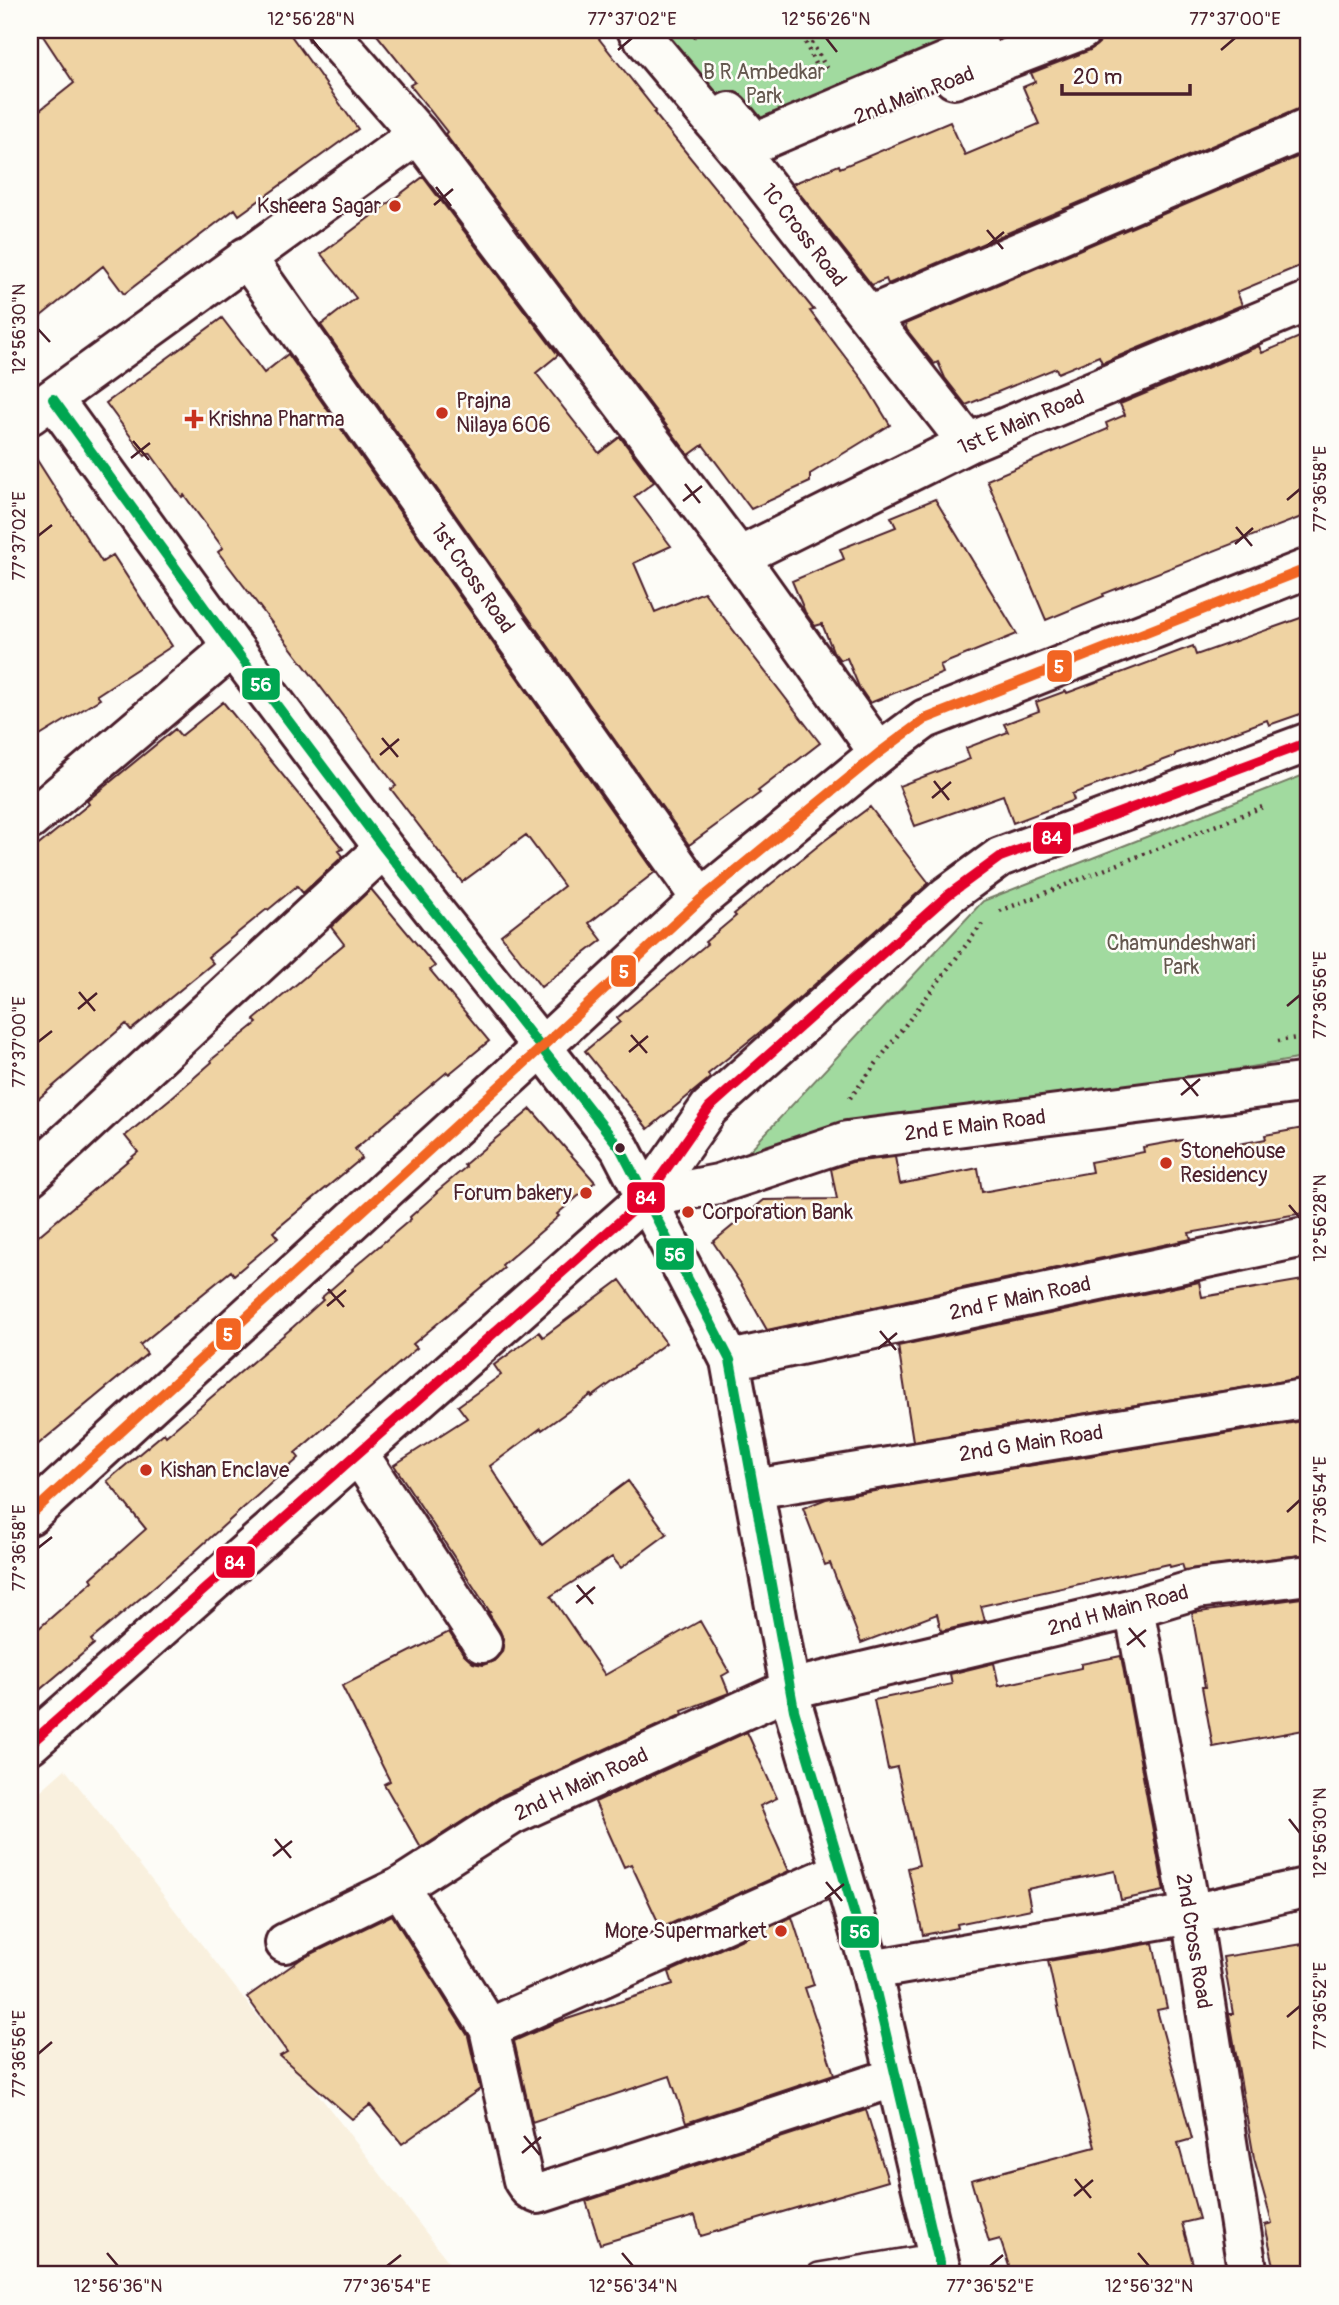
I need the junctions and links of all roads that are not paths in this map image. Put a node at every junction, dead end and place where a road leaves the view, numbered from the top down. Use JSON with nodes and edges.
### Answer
{"nodes":[{"id":1,"x":327,"y":30,"type":"edge"},
{"id":2,"x":637,"y":30,"type":"edge"},
{"id":3,"x":660,"y":30,"type":"edge"},
{"id":4,"x":969,"y":30,"type":"edge"},
{"id":5,"x":1082,"y":30,"type":"edge"},
{"id":6,"x":998,"y":44,"type":"edge"},
{"id":7,"x":1309,"y":128,"type":"edge"},
{"id":8,"x":418,"y":134,"type":"junction"},
{"id":9,"x":746,"y":160,"type":"junction"},
{"id":10,"x":246,"y":257,"type":"junction"},
{"id":11,"x":1309,"y":301,"type":"edge"},
{"id":12,"x":869,"y":316,"type":"junction"},
{"id":13,"x":42,"y":407,"type":"edge"},
{"id":14,"x":968,"y":443,"type":"junction"},
{"id":15,"x":739,"y":557,"type":"junction"},
{"id":16,"x":1309,"y":568,"type":"edge"},
{"id":17,"x":233,"y":647,"type":"junction"},
{"id":18,"x":1309,"y":742,"type":"edge"},
{"id":19,"x":879,"y":753,"type":"junction"},
{"id":20,"x":30,"y":820,"type":"edge"},
{"id":21,"x":384,"y":848,"type":"junction"},
{"id":22,"x":701,"y":899,"type":"junction"},
{"id":23,"x":542,"y":1047,"type":"junction"},
{"id":24,"x":1309,"y":1082,"type":"edge"},
{"id":25,"x":30,"y":1176,"type":"edge"},
{"id":26,"x":646,"y":1198,"type":"junction"},
{"id":27,"x":1309,"y":1236,"type":"edge"},
{"id":28,"x":730,"y":1360,"type":"junction"},
{"id":29,"x":1309,"y":1398,"type":"edge"},
{"id":30,"x":358,"y":1453,"type":"junction"},
{"id":31,"x":754,"y":1489,"type":"junction"},
{"id":32,"x":30,"y":1514,"type":"edge"},
{"id":33,"x":1309,"y":1574,"type":"edge"},
{"id":34,"x":1134,"y":1608,"type":"junction"},
{"id":35,"x":482,"y":1643,"type":"dead end"},
{"id":36,"x":790,"y":1689,"type":"junction"},
{"id":37,"x":30,"y":1744,"type":"edge"},
{"id":38,"x":842,"y":1871,"type":"junction"},
{"id":39,"x":400,"y":1887,"type":"junction"},
{"id":40,"x":1309,"y":1887,"type":"edge"},
{"id":41,"x":1191,"y":1914,"type":"junction"},
{"id":42,"x":285,"y":1943,"type":"dead end"},
{"id":43,"x":871,"y":1970,"type":"junction"},
{"id":44,"x":489,"y":2028,"type":"junction"},
{"id":45,"x":896,"y":2077,"type":"junction"},
{"id":46,"x":940,"y":2265,"type":"edge"},
{"id":47,"x":818,"y":2275,"type":"edge"},
{"id":48,"x":1248,"y":2275,"type":"edge"}],
"edges":[{"from":1,"to":8,"type":"street"},
{"from":2,"to":9,"type":"street","name":"1C Cross Road"},
{"from":3,"to":4,"type":"street"},
{"from":5,"to":6,"type":"street","name":"2nd Main Road"},
{"from":6,"to":9,"type":"street","name":"2nd Main Road"},
{"from":7,"to":12,"type":"street"},
{"from":8,"to":10,"type":"street"},
{"from":8,"to":15,"type":"street"},
{"from":9,"to":12,"type":"street","name":"1C Cross Road"},
{"from":10,"to":13,"type":"street"},
{"from":10,"to":22,"type":"street","name":"1st Cross Road"},
{"from":11,"to":14,"type":"street","name":"1st E Main Road"},
{"from":12,"to":14,"type":"street","name":"1C Cross Road"},
{"from":13,"to":17,"type":"street"},
{"from":14,"to":15,"type":"street","name":"1st E Main Road"},
{"from":15,"to":19,"type":"street"},
{"from":16,"to":19,"type":"street"},
{"from":17,"to":20,"type":"street"},
{"from":17,"to":21,"type":"street"},
{"from":18,"to":26,"type":"street"},
{"from":19,"to":22,"type":"street"},
{"from":21,"to":23,"type":"street"},
{"from":21,"to":25,"type":"street"},
{"from":22,"to":23,"type":"street"},
{"from":23,"to":26,"type":"street"},
{"from":23,"to":32,"type":"street"},
{"from":24,"to":26,"type":"street","name":"2nd E Main Road"},
{"from":26,"to":28,"type":"street"},
{"from":26,"to":30,"type":"street"},
{"from":27,"to":28,"type":"street","name":"2nd F Main Road"},
{"from":28,"to":31,"type":"street"},
{"from":29,"to":31,"type":"street","name":"2nd G Main Road"},
{"from":30,"to":35,"type":"street"},
{"from":30,"to":37,"type":"street"},
{"from":31,"to":36,"type":"street"},
{"from":33,"to":34,"type":"street","name":"2nd H Main Road"},
{"from":34,"to":36,"type":"street","name":"2nd H Main Road"},
{"from":34,"to":41,"type":"street","name":"2nd Cross Road"},
{"from":36,"to":38,"type":"street"},
{"from":36,"to":39,"type":"street","name":"2nd H Main Road"},
{"from":38,"to":43,"type":"street"},
{"from":38,"to":44,"type":"street"},
{"from":39,"to":42,"type":"street","name":"2nd H Main Road"},
{"from":39,"to":44,"type":"street"},
{"from":40,"to":41,"type":"street"},
{"from":41,"to":43,"type":"street"},
{"from":41,"to":48,"type":"street","name":"2nd Cross Road"},
{"from":43,"to":45,"type":"street"},
{"from":44,"to":45,"type":"street"},
{"from":45,"to":46,"type":"street"},
{"from":46,"to":47,"type":"lane"}]}
